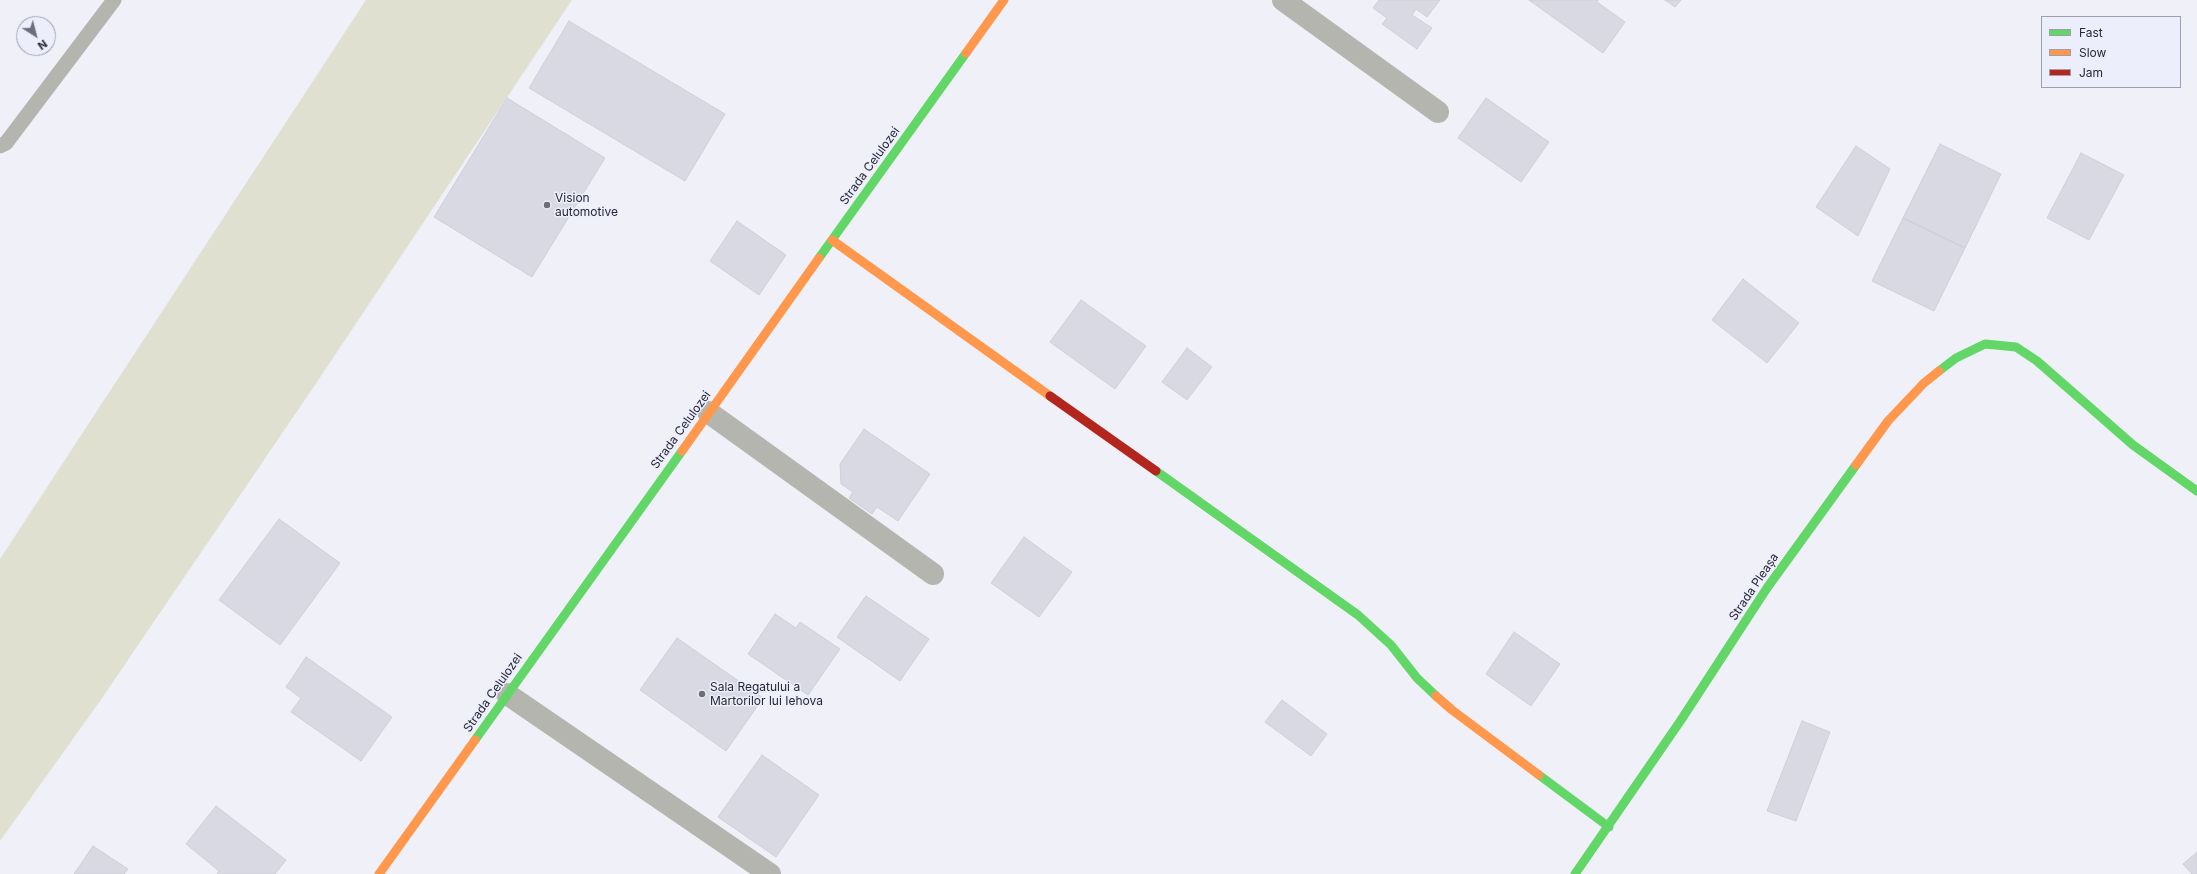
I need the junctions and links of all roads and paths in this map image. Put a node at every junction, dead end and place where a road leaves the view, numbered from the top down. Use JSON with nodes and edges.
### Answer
{"nodes":[{"id":1,"x":114,"y":0,"type":"edge"},
{"id":2,"x":1004,"y":0,"type":"edge"},
{"id":3,"x":1283,"y":0,"type":"edge"},
{"id":4,"x":1438,"y":112,"type":"dead end"},
{"id":5,"x":0,"y":146,"type":"edge"},
{"id":6,"x":832,"y":240,"type":"junction"},
{"id":7,"x":708,"y":412,"type":"junction"},
{"id":8,"x":2197,"y":491,"type":"edge"},
{"id":9,"x":933,"y":574,"type":"dead end"},
{"id":10,"x":507,"y":694,"type":"junction"},
{"id":11,"x":1609,"y":827,"type":"junction"},
{"id":12,"x":379,"y":874,"type":"edge"},
{"id":13,"x":770,"y":874,"type":"edge"},
{"id":14,"x":1575,"y":874,"type":"edge"}],
"edges":[{"from":1,"to":5,"type":"lane"},
{"from":2,"to":6,"type":"street","name":"Strada Celulozei"},
{"from":3,"to":4,"type":"street"},
{"from":6,"to":7,"type":"street","name":"Strada Celulozei"},
{"from":6,"to":11,"type":"street"},
{"from":7,"to":9,"type":"street"},
{"from":7,"to":10,"type":"street","name":"Strada Celulozei"},
{"from":8,"to":11,"type":"street","name":"Strada Pleașa"},
{"from":10,"to":12,"type":"street","name":"Strada Celulozei"},
{"from":10,"to":13,"type":"street"},
{"from":11,"to":14,"type":"street","name":"Strada Pleașa"}]}
